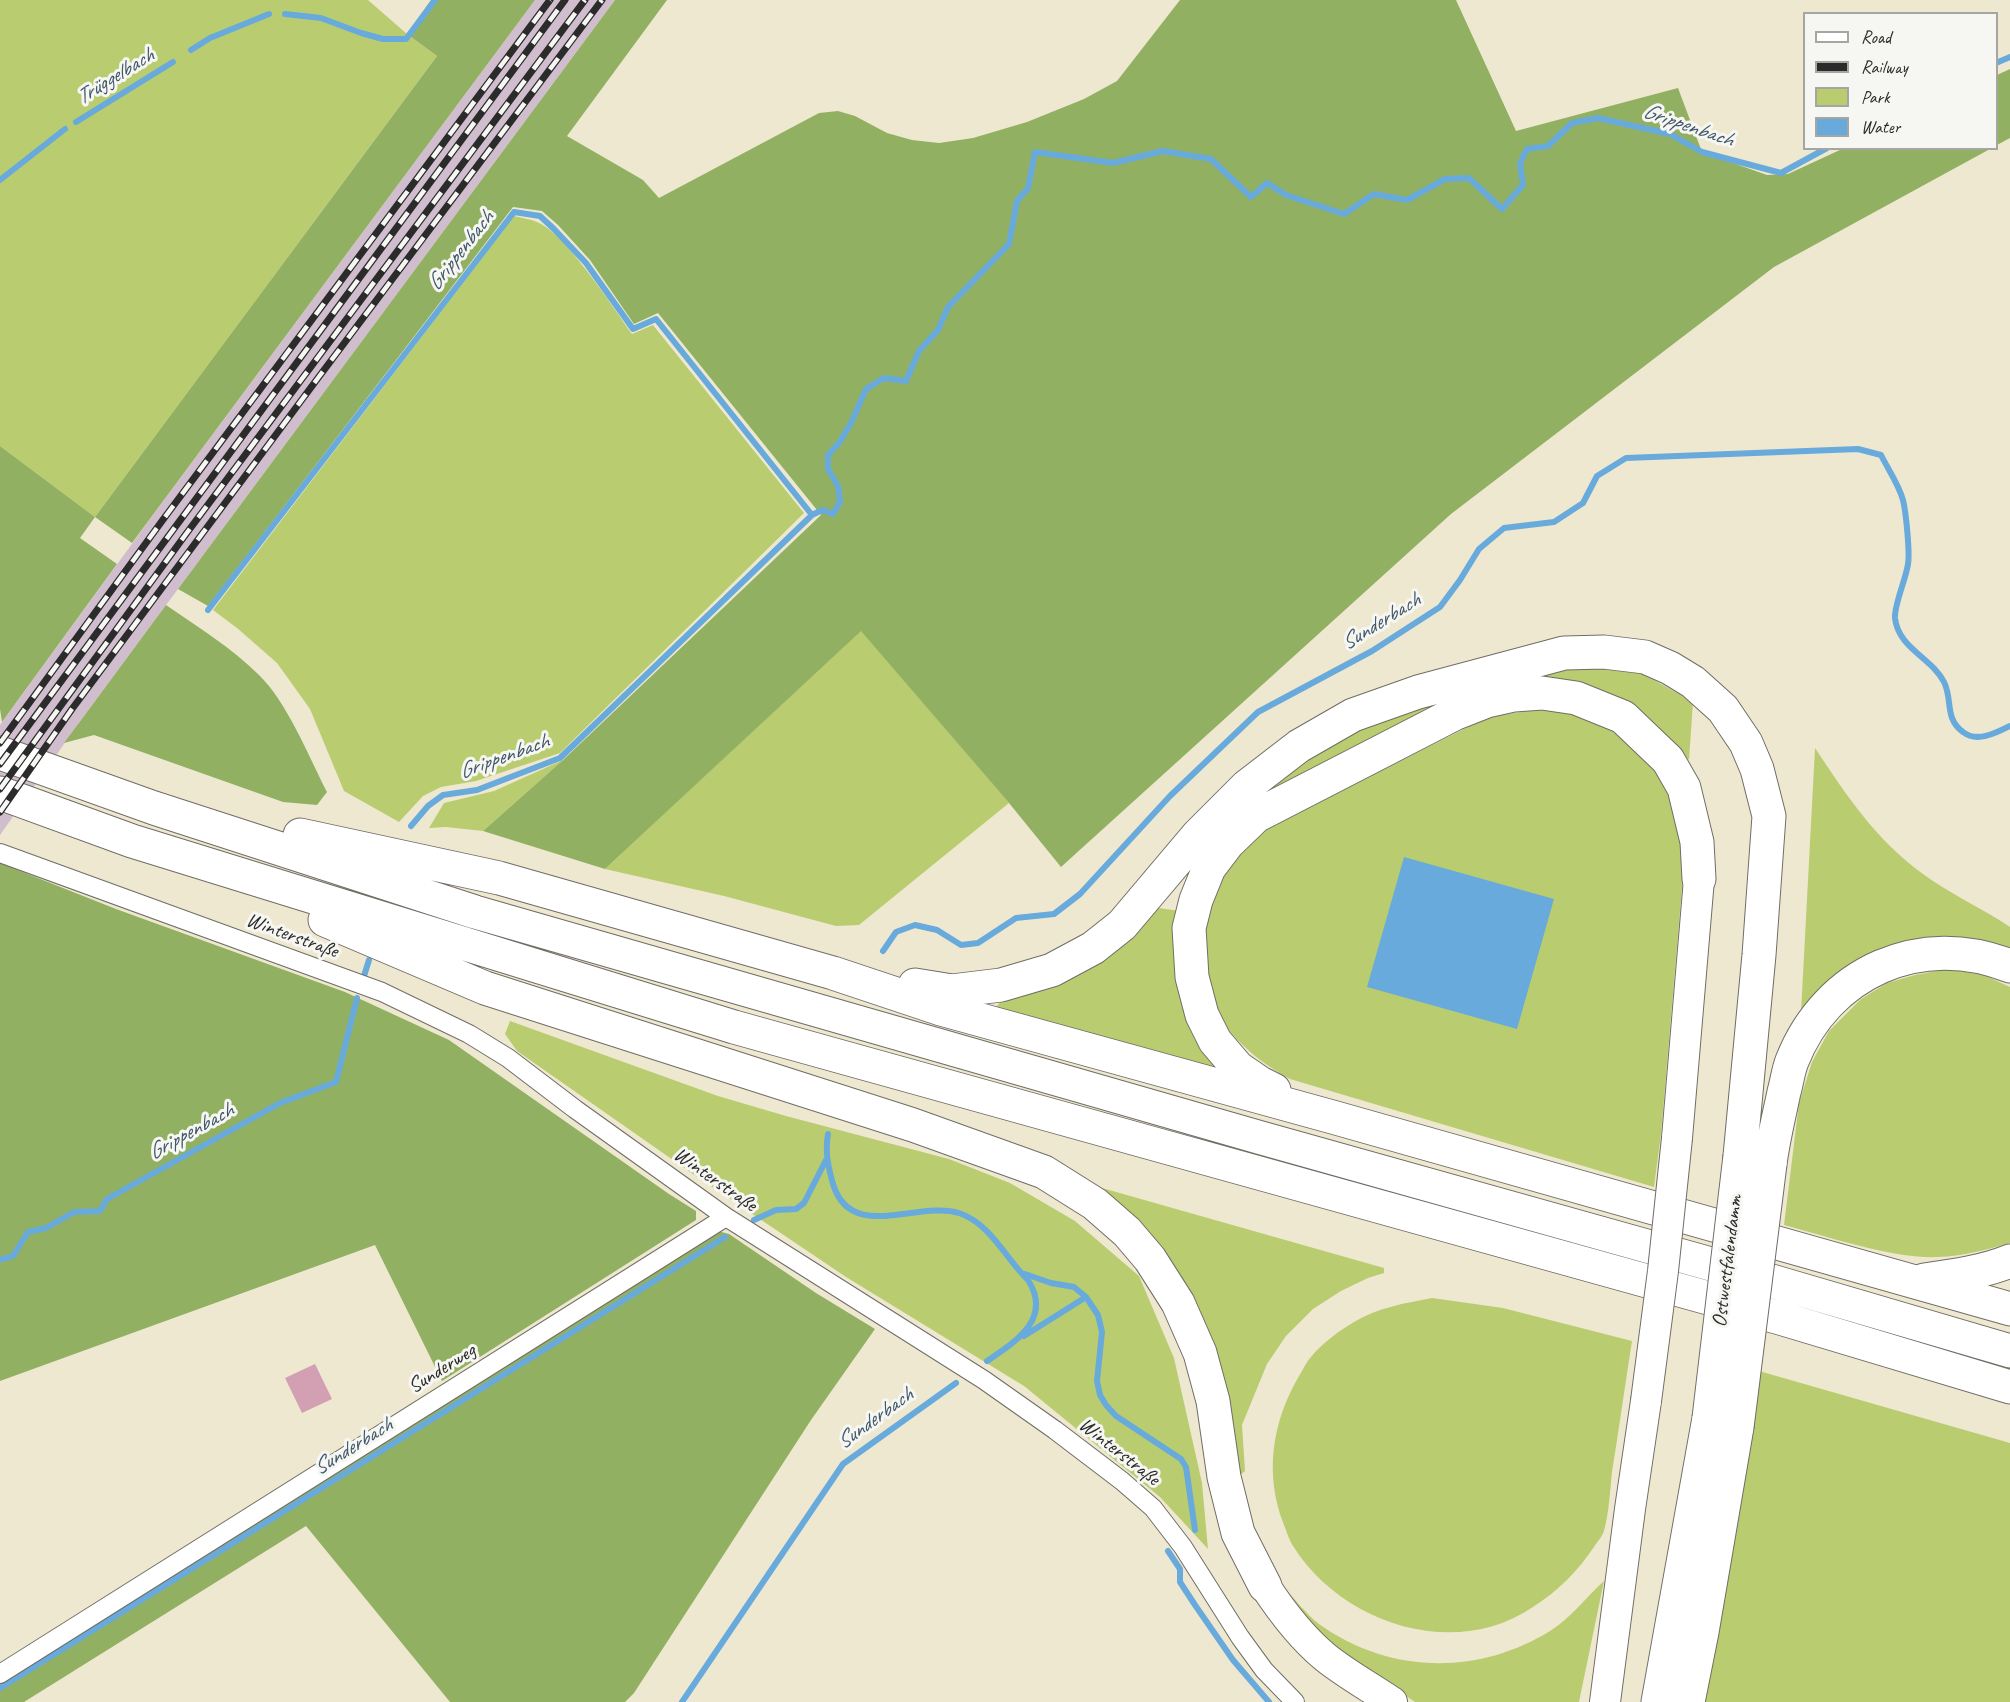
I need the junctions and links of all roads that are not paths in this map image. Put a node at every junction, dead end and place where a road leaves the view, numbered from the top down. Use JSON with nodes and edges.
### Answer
{"nodes":[{"id":1,"x":0,"y":753,"type":"edge"},
{"id":2,"x":0,"y":793,"type":"edge"},
{"id":3,"x":154,"y":808,"type":"junction"},
{"id":4,"x":132,"y":841,"type":"junction"},
{"id":5,"x":0,"y":853,"type":"edge"},
{"id":6,"x":1699,"y":879,"type":"joint"},
{"id":7,"x":2010,"y":966,"type":"edge"},
{"id":8,"x":833,"y":973,"type":"junction"},
{"id":9,"x":1336,"y":1118,"type":"junction"},
{"id":10,"x":1755,"y":1160,"type":"junction"},
{"id":11,"x":726,"y":1217,"type":"junction"},
{"id":12,"x":2010,"y":1261,"type":"edge"},
{"id":13,"x":1913,"y":1282,"type":"junction"},
{"id":14,"x":2010,"y":1309,"type":"edge"},
{"id":15,"x":2010,"y":1351,"type":"edge"},
{"id":16,"x":2010,"y":1387,"type":"edge"},
{"id":17,"x":1723,"y":1422,"type":"junction"},
{"id":18,"x":1265,"y":1586,"type":"joint"},
{"id":19,"x":0,"y":1674,"type":"edge"},
{"id":20,"x":1295,"y":1702,"type":"edge"},
{"id":21,"x":1392,"y":1702,"type":"edge"},
{"id":22,"x":1605,"y":1702,"type":"edge"},
{"id":23,"x":1658,"y":1702,"type":"edge"},
{"id":24,"x":1688,"y":1702,"type":"edge"}],
"edges":[{"from":1,"to":3,"type":"highway"},
{"from":2,"to":4,"type":"highway"},
{"from":3,"to":8,"type":"highway"},
{"from":3,"to":15,"type":"highway"},
{"from":4,"to":16,"type":"highway"},
{"from":4,"to":18,"type":"highway"},
{"from":5,"to":11,"type":"street","name":"Winterstraße"},
{"from":6,"to":9,"type":"highway"},
{"from":6,"to":22,"type":"highway","bridge":true},
{"from":7,"to":10,"type":"highway"},
{"from":8,"to":9,"type":"highway"},
{"from":8,"to":10,"type":"highway"},
{"from":9,"to":13,"type":"highway"},
{"from":10,"to":17,"type":"highway","bridge":true},
{"from":11,"to":19,"type":"street","name":"Sunderweg"},
{"from":11,"to":20,"type":"street","name":"Winterstraße"},
{"from":12,"to":13,"type":"highway"},
{"from":13,"to":14,"type":"highway"},
{"from":17,"to":23,"type":"highway"},
{"from":17,"to":24,"type":"highway"},
{"from":18,"to":21,"type":"highway"}]}
